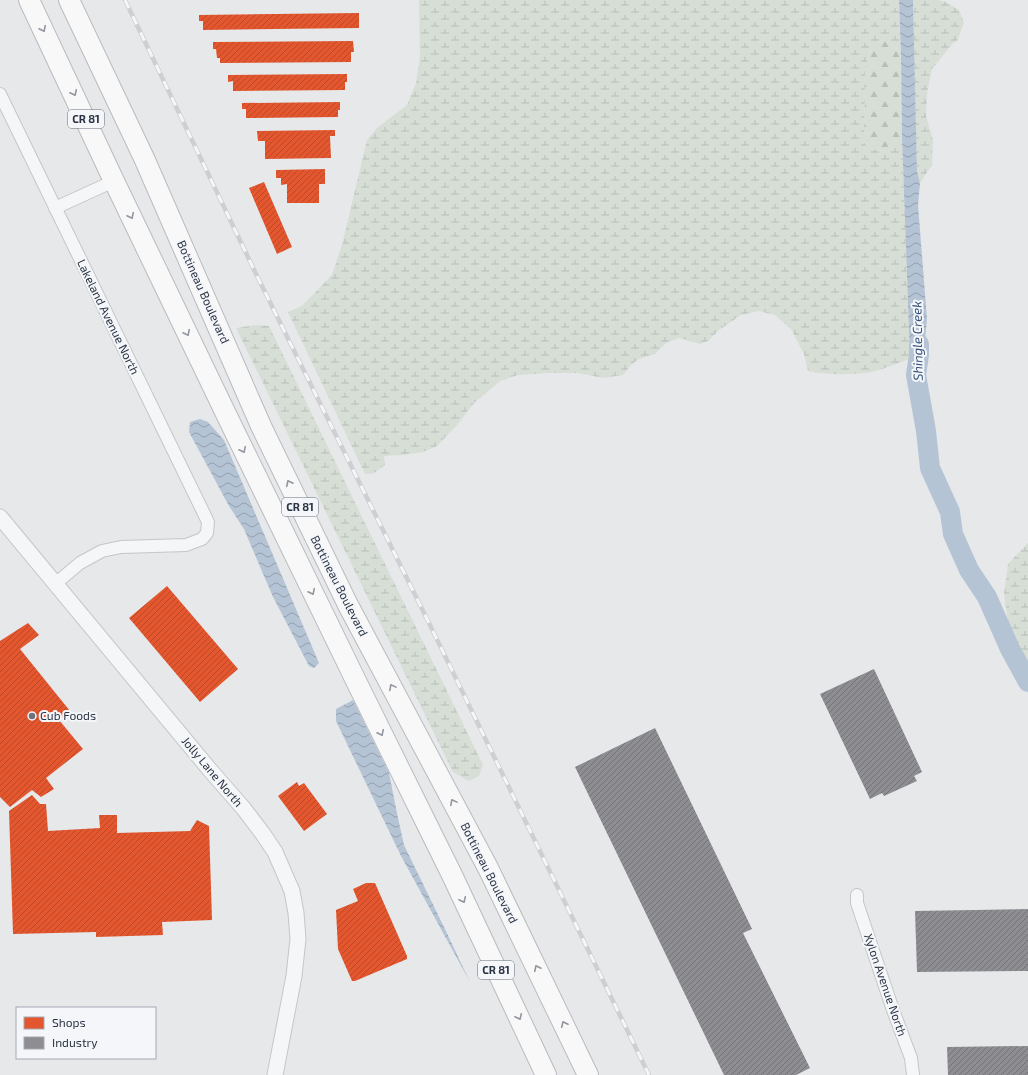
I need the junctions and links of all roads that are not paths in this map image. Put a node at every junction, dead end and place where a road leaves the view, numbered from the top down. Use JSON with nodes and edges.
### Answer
{"nodes":[{"id":1,"x":29,"y":0,"type":"edge"},
{"id":2,"x":69,"y":0,"type":"edge"},
{"id":3,"x":0,"y":94,"type":"edge"},
{"id":4,"x":114,"y":180,"type":"junction"},
{"id":5,"x":55,"y":208,"type":"junction"},
{"id":6,"x":0,"y":517,"type":"edge"},
{"id":7,"x":55,"y":584,"type":"junction"},
{"id":8,"x":857,"y":894,"type":"dead end"},
{"id":9,"x":275,"y":1075,"type":"edge"},
{"id":10,"x":546,"y":1075,"type":"edge"},
{"id":11,"x":588,"y":1075,"type":"edge"},
{"id":12,"x":913,"y":1075,"type":"edge"}],
"edges":[{"from":1,"to":4,"type":"highway","number":"CR 81","one_way":true},
{"from":11,"to":2,"type":"highway","name":"Bottineau Boulevard","number":"CR 81","one_way":true},
{"from":3,"to":5,"type":"street","name":"Lakeland Avenue North"},
{"from":4,"to":5,"type":"street"},
{"from":4,"to":10,"type":"highway","number":"CR 81","one_way":true},
{"from":5,"to":7,"type":"street","name":"Lakeland Avenue North"},
{"from":6,"to":7,"type":"street","name":"Jolly Lane North"},
{"from":7,"to":9,"type":"street","name":"Jolly Lane North"},
{"from":8,"to":12,"type":"street","name":"Xylon Avenue North"}]}
